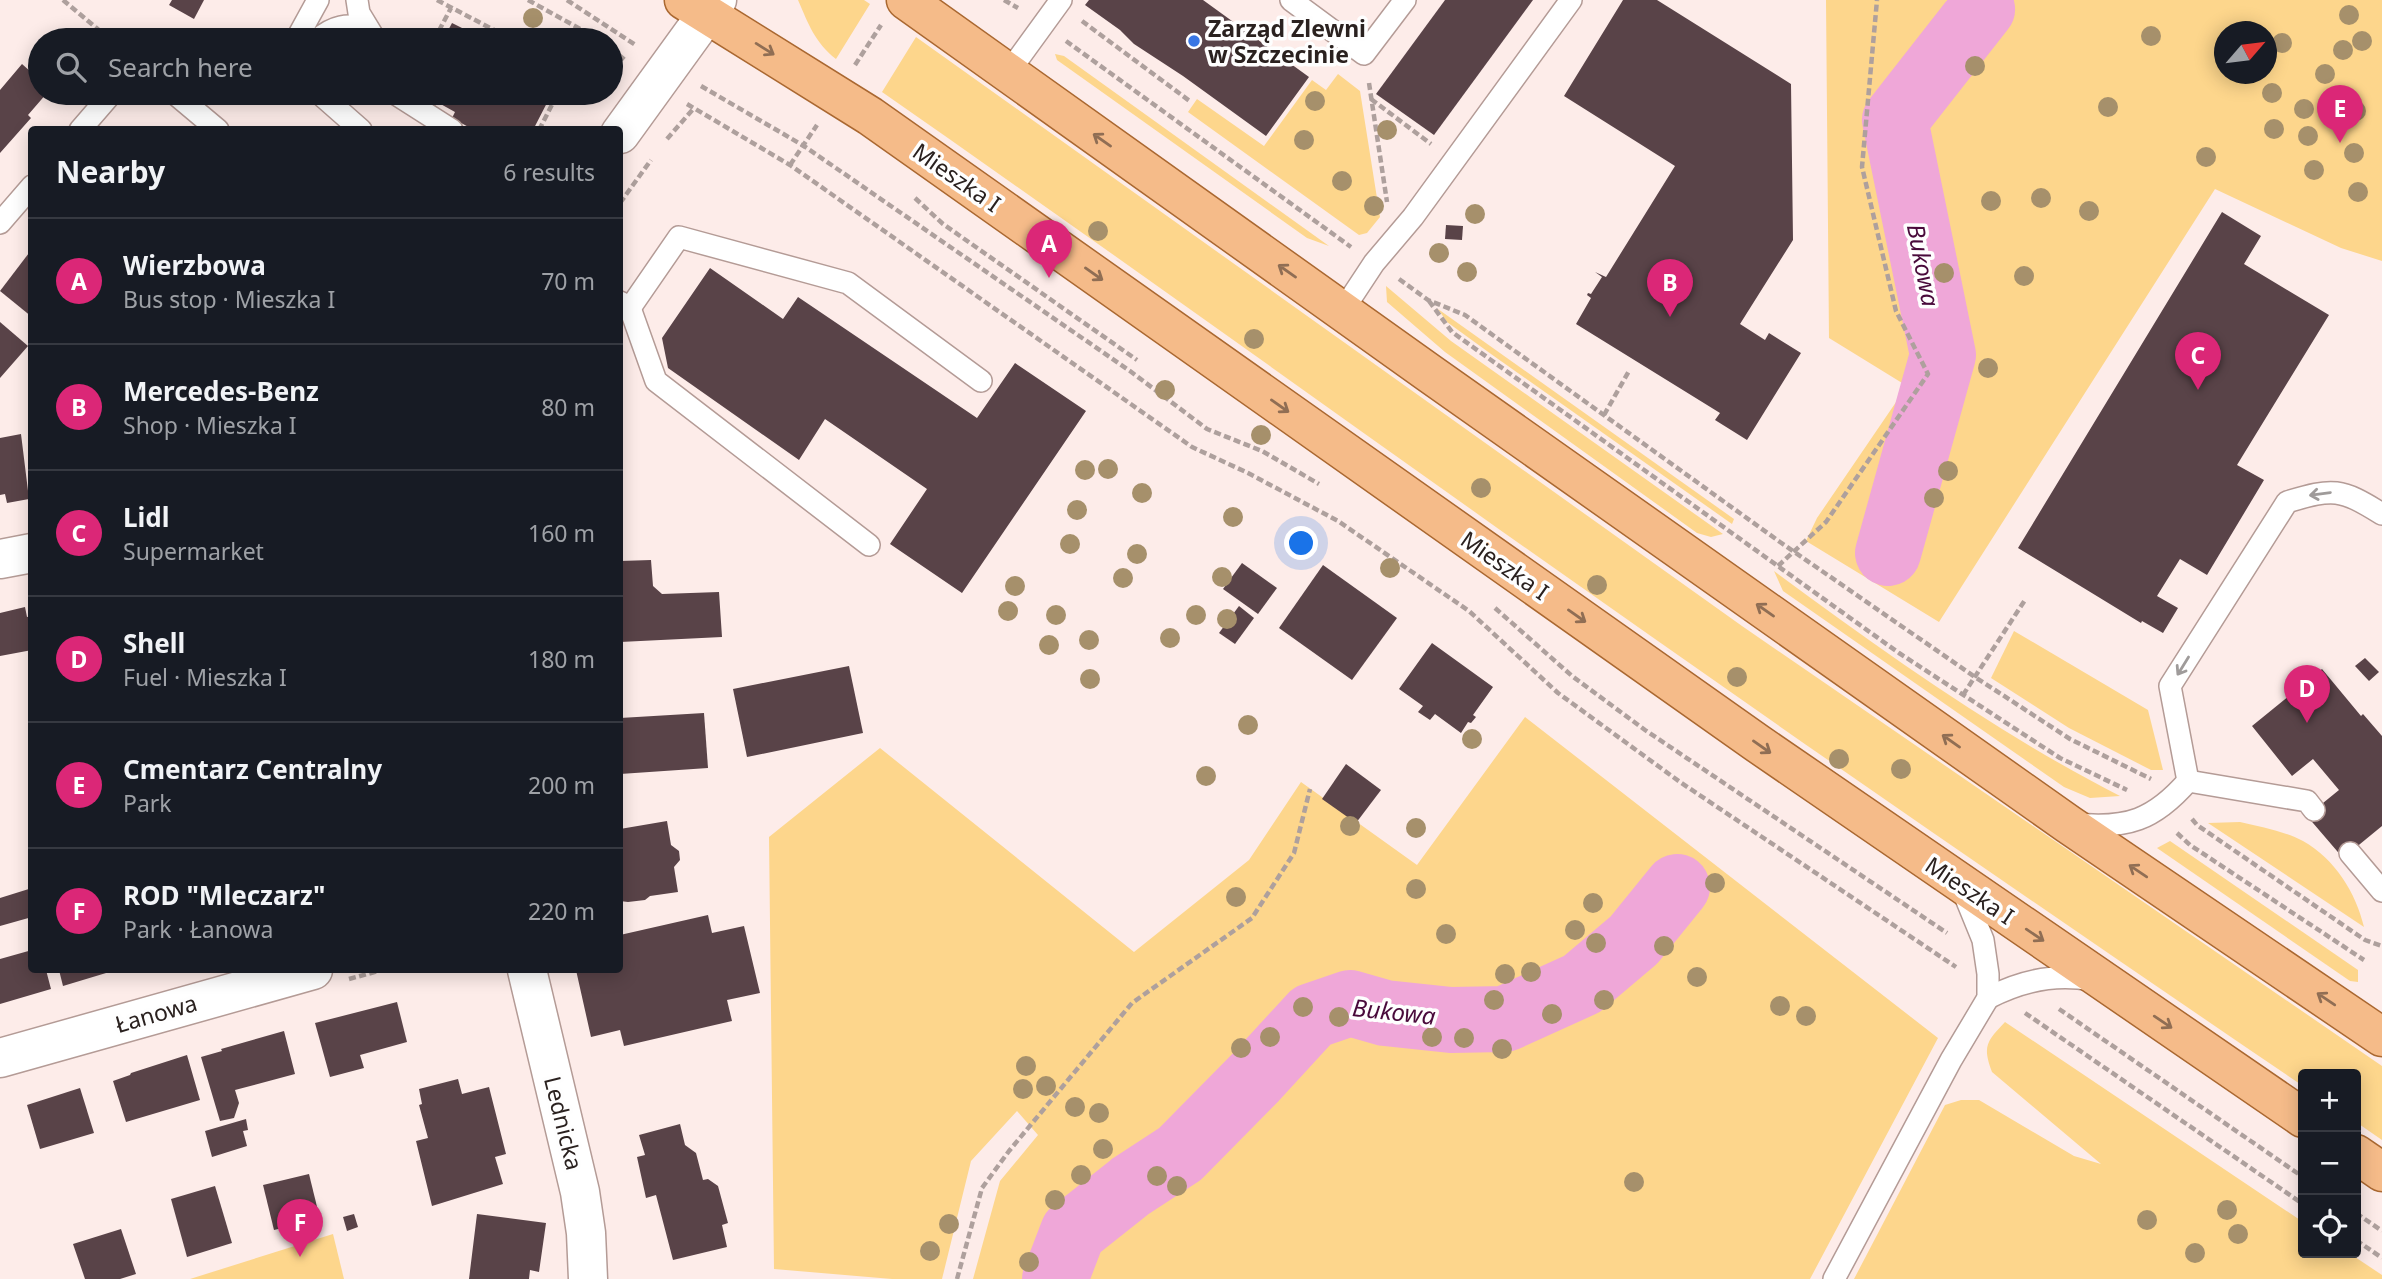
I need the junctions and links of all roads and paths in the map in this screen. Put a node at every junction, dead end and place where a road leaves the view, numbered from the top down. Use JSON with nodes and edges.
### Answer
{"nodes":[{"id":1,"x":63,"y":0,"type":"edge"},
{"id":2,"x":318,"y":0,"type":"edge"},
{"id":3,"x":357,"y":0,"type":"edge"},
{"id":4,"x":437,"y":0,"type":"edge"},
{"id":5,"x":528,"y":0,"type":"edge"},
{"id":6,"x":567,"y":0,"type":"edge"},
{"id":7,"x":1004,"y":0,"type":"edge"},
{"id":8,"x":1061,"y":0,"type":"edge"},
{"id":9,"x":1291,"y":0,"type":"edge"},
{"id":10,"x":1405,"y":0,"type":"edge"},
{"id":11,"x":1571,"y":0,"type":"edge"},
{"id":12,"x":1877,"y":0,"type":"edge"},
{"id":13,"x":703,"y":4,"type":"edge"},
{"id":14,"x":451,"y":8,"type":"junction"},
{"id":15,"x":894,"y":12,"type":"edge"},
{"id":16,"x":1042,"y":25,"type":"junction"},
{"id":17,"x":97,"y":28,"type":"edge"},
{"id":18,"x":303,"y":28,"type":"edge"},
{"id":19,"x":334,"y":28,"type":"edge"},
{"id":20,"x":360,"y":28,"type":"edge"},
{"id":21,"x":369,"y":28,"type":"edge"},
{"id":22,"x":440,"y":28,"type":"edge"},
{"id":23,"x":490,"y":28,"type":"edge"},
{"id":24,"x":579,"y":28,"type":"edge"},
{"id":25,"x":610,"y":28,"type":"edge"},
{"id":26,"x":1092,"y":29,"type":"dead end"},
{"id":27,"x":623,"y":37,"type":"edge"},
{"id":28,"x":642,"y":49,"type":"dead end"},
{"id":29,"x":1364,"y":54,"type":"junction"},
{"id":30,"x":1008,"y":73,"type":"junction"},
{"id":31,"x":848,"y":74,"type":"dead end"},
{"id":32,"x":702,"y":86,"type":"dead end"},
{"id":33,"x":1371,"y":99,"type":"junction"},
{"id":34,"x":683,"y":102,"type":"dead end"},
{"id":35,"x":1191,"y":102,"type":"dead end"},
{"id":36,"x":102,"y":105,"type":"edge"},
{"id":37,"x":188,"y":105,"type":"edge"},
{"id":38,"x":332,"y":105,"type":"edge"},
{"id":39,"x":410,"y":105,"type":"edge"},
{"id":40,"x":552,"y":105,"type":"edge"},
{"id":41,"x":83,"y":126,"type":"edge"},
{"id":42,"x":213,"y":126,"type":"edge"},
{"id":43,"x":356,"y":126,"type":"edge"},
{"id":44,"x":445,"y":126,"type":"edge"},
{"id":45,"x":541,"y":126,"type":"edge"},
{"id":46,"x":623,"y":129,"type":"edge"},
{"id":47,"x":804,"y":146,"type":"junction"},
{"id":48,"x":1437,"y":148,"type":"dead end"},
{"id":49,"x":790,"y":165,"type":"junction"},
{"id":50,"x":28,"y":191,"type":"edge"},
{"id":51,"x":913,"y":196,"type":"dead end"},
{"id":52,"x":1389,"y":214,"type":"dead end"},
{"id":53,"x":0,"y":223,"type":"edge"},
{"id":54,"x":1350,"y":246,"type":"dead end"},
{"id":55,"x":1392,"y":275,"type":"dead end"},
{"id":56,"x":1428,"y":300,"type":"junction"},
{"id":57,"x":625,"y":305,"type":"edge"},
{"id":58,"x":1343,"y":310,"type":"junction"},
{"id":59,"x":1137,"y":360,"type":"dead end"},
{"id":60,"x":1629,"y":371,"type":"dead end"},
{"id":61,"x":981,"y":381,"type":"dead end"},
{"id":62,"x":1604,"y":415,"type":"junction"},
{"id":63,"x":1320,"y":484,"type":"dead end"},
{"id":64,"x":2382,"y":514,"type":"edge"},
{"id":65,"x":869,"y":545,"type":"dead end"},
{"id":66,"x":1793,"y":551,"type":"junction"},
{"id":67,"x":28,"y":554,"type":"edge"},
{"id":68,"x":0,"y":559,"type":"edge"},
{"id":69,"x":1778,"y":566,"type":"junction"},
{"id":70,"x":2025,"y":600,"type":"dead end"},
{"id":71,"x":1489,"y":602,"type":"dead end"},
{"id":72,"x":1975,"y":677,"type":"junction"},
{"id":73,"x":1964,"y":695,"type":"junction"},
{"id":74,"x":2188,"y":781,"type":"junction"},
{"id":75,"x":2160,"y":783,"type":"dead end"},
{"id":76,"x":1310,"y":789,"type":"dead end"},
{"id":77,"x":2133,"y":793,"type":"dead end"},
{"id":78,"x":2314,"y":810,"type":"dead end"},
{"id":79,"x":2068,"y":824,"type":"junction"},
{"id":80,"x":2197,"y":825,"type":"dead end"},
{"id":81,"x":2177,"y":833,"type":"dead end"},
{"id":82,"x":2350,"y":853,"type":"dead end"},
{"id":83,"x":1958,"y":883,"type":"junction"},
{"id":84,"x":2382,"y":891,"type":"edge"},
{"id":85,"x":2382,"y":946,"type":"edge"},
{"id":86,"x":1986,"y":960,"type":"junction"},
{"id":87,"x":2364,"y":960,"type":"dead end"},
{"id":88,"x":302,"y":973,"type":"edge"},
{"id":89,"x":528,"y":973,"type":"edge"},
{"id":90,"x":2022,"y":984,"type":"junction"},
{"id":91,"x":2106,"y":984,"type":"junction"},
{"id":92,"x":1991,"y":993,"type":"junction"},
{"id":93,"x":2382,"y":1037,"type":"edge"},
{"id":94,"x":0,"y":1058,"type":"edge"},
{"id":95,"x":2298,"y":1115,"type":"edge"},
{"id":96,"x":2361,"y":1157,"type":"edge"},
{"id":97,"x":2382,"y":1172,"type":"edge"},
{"id":98,"x":2298,"y":1174,"type":"edge"},
{"id":99,"x":2298,"y":1201,"type":"edge"},
{"id":100,"x":2361,"y":1216,"type":"edge"},
{"id":101,"x":2382,"y":1231,"type":"edge"},
{"id":102,"x":2361,"y":1243,"type":"edge"},
{"id":103,"x":2382,"y":1258,"type":"edge"},
{"id":104,"x":588,"y":1279,"type":"edge"},
{"id":105,"x":957,"y":1279,"type":"edge"},
{"id":106,"x":1834,"y":1279,"type":"edge"}],
"edges":[{"from":1,"to":17,"type":"path"},
{"from":2,"to":18,"type":"lane"},
{"from":3,"to":21,"type":"lane"},
{"from":4,"to":14,"type":"path"},
{"from":5,"to":24,"type":"path"},
{"from":6,"to":25,"type":"path"},
{"from":7,"to":16,"type":"path"},
{"from":8,"to":16,"type":"lane"},
{"from":9,"to":29,"type":"lane"},
{"from":10,"to":29,"type":"lane"},
{"from":11,"to":58,"type":"lane"},
{"from":12,"to":66,"type":"path"},
{"from":13,"to":46,"type":"street"},
{"from":13,"to":83,"type":"main road","name":"Mieszka I","one_way":true},
{"from":14,"to":22,"type":"path"},
{"from":14,"to":23,"type":"path"},
{"from":15,"to":30,"type":"main road"},
{"from":15,"to":31,"type":"path"},
{"from":16,"to":30,"type":"lane"},
{"from":16,"to":54,"type":"path"},
{"from":19,"to":20,"type":"lane"},
{"from":26,"to":35,"type":"path"},
{"from":27,"to":28,"type":"path"},
{"from":29,"to":33,"type":"path"},
{"from":58,"to":30,"type":"main road","one_way":true},
{"from":32,"to":47,"type":"path"},
{"from":33,"to":48,"type":"path"},
{"from":33,"to":52,"type":"path"},
{"from":34,"to":49,"type":"path"},
{"from":36,"to":41,"type":"lane"},
{"from":37,"to":42,"type":"lane"},
{"from":38,"to":43,"type":"lane"},
{"from":39,"to":44,"type":"lane"},
{"from":40,"to":45,"type":"path"},
{"from":47,"to":49,"type":"path"},
{"from":47,"to":63,"type":"path"},
{"from":49,"to":92,"type":"path"},
{"from":50,"to":53,"type":"lane"},
{"from":51,"to":59,"type":"path"},
{"from":55,"to":56,"type":"path"},
{"from":56,"to":62,"type":"path"},
{"from":56,"to":69,"type":"path"},
{"from":57,"to":61,"type":"lane"},
{"from":57,"to":65,"type":"lane"},
{"from":79,"to":58,"type":"main road","one_way":true},
{"from":60,"to":62,"type":"path"},
{"from":62,"to":66,"type":"path"},
{"from":64,"to":74,"type":"lane","one_way":true},
{"from":66,"to":69,"type":"path"},
{"from":66,"to":72,"type":"path"},
{"from":67,"to":68,"type":"street"},
{"from":69,"to":73,"type":"path"},
{"from":70,"to":72,"type":"path"},
{"from":71,"to":86,"type":"path"},
{"from":72,"to":73,"type":"path"},
{"from":72,"to":75,"type":"path"},
{"from":73,"to":77,"type":"path"},
{"from":74,"to":78,"type":"lane"},
{"from":74,"to":79,"type":"lane"},
{"from":76,"to":105,"type":"path"},
{"from":93,"to":79,"type":"main road","one_way":true},
{"from":80,"to":85,"type":"path"},
{"from":81,"to":87,"type":"path"},
{"from":82,"to":84,"type":"lane"},
{"from":83,"to":86,"type":"lane"},
{"from":83,"to":91,"type":"main road","name":"Mieszka I","one_way":true},
{"from":86,"to":92,"type":"lane"},
{"from":88,"to":94,"type":"street","name":"Łanowa"},
{"from":89,"to":104,"type":"street","name":"Lednicka"},
{"from":90,"to":91,"type":"lane"},
{"from":90,"to":92,"type":"lane"},
{"from":90,"to":98,"type":"path"},
{"from":91,"to":95,"type":"main road","name":"Mieszka I","one_way":true},
{"from":92,"to":99,"type":"path"},
{"from":92,"to":106,"type":"lane"},
{"from":96,"to":97,"type":"main road"},
{"from":100,"to":101,"type":"path"},
{"from":102,"to":103,"type":"path"}]}
